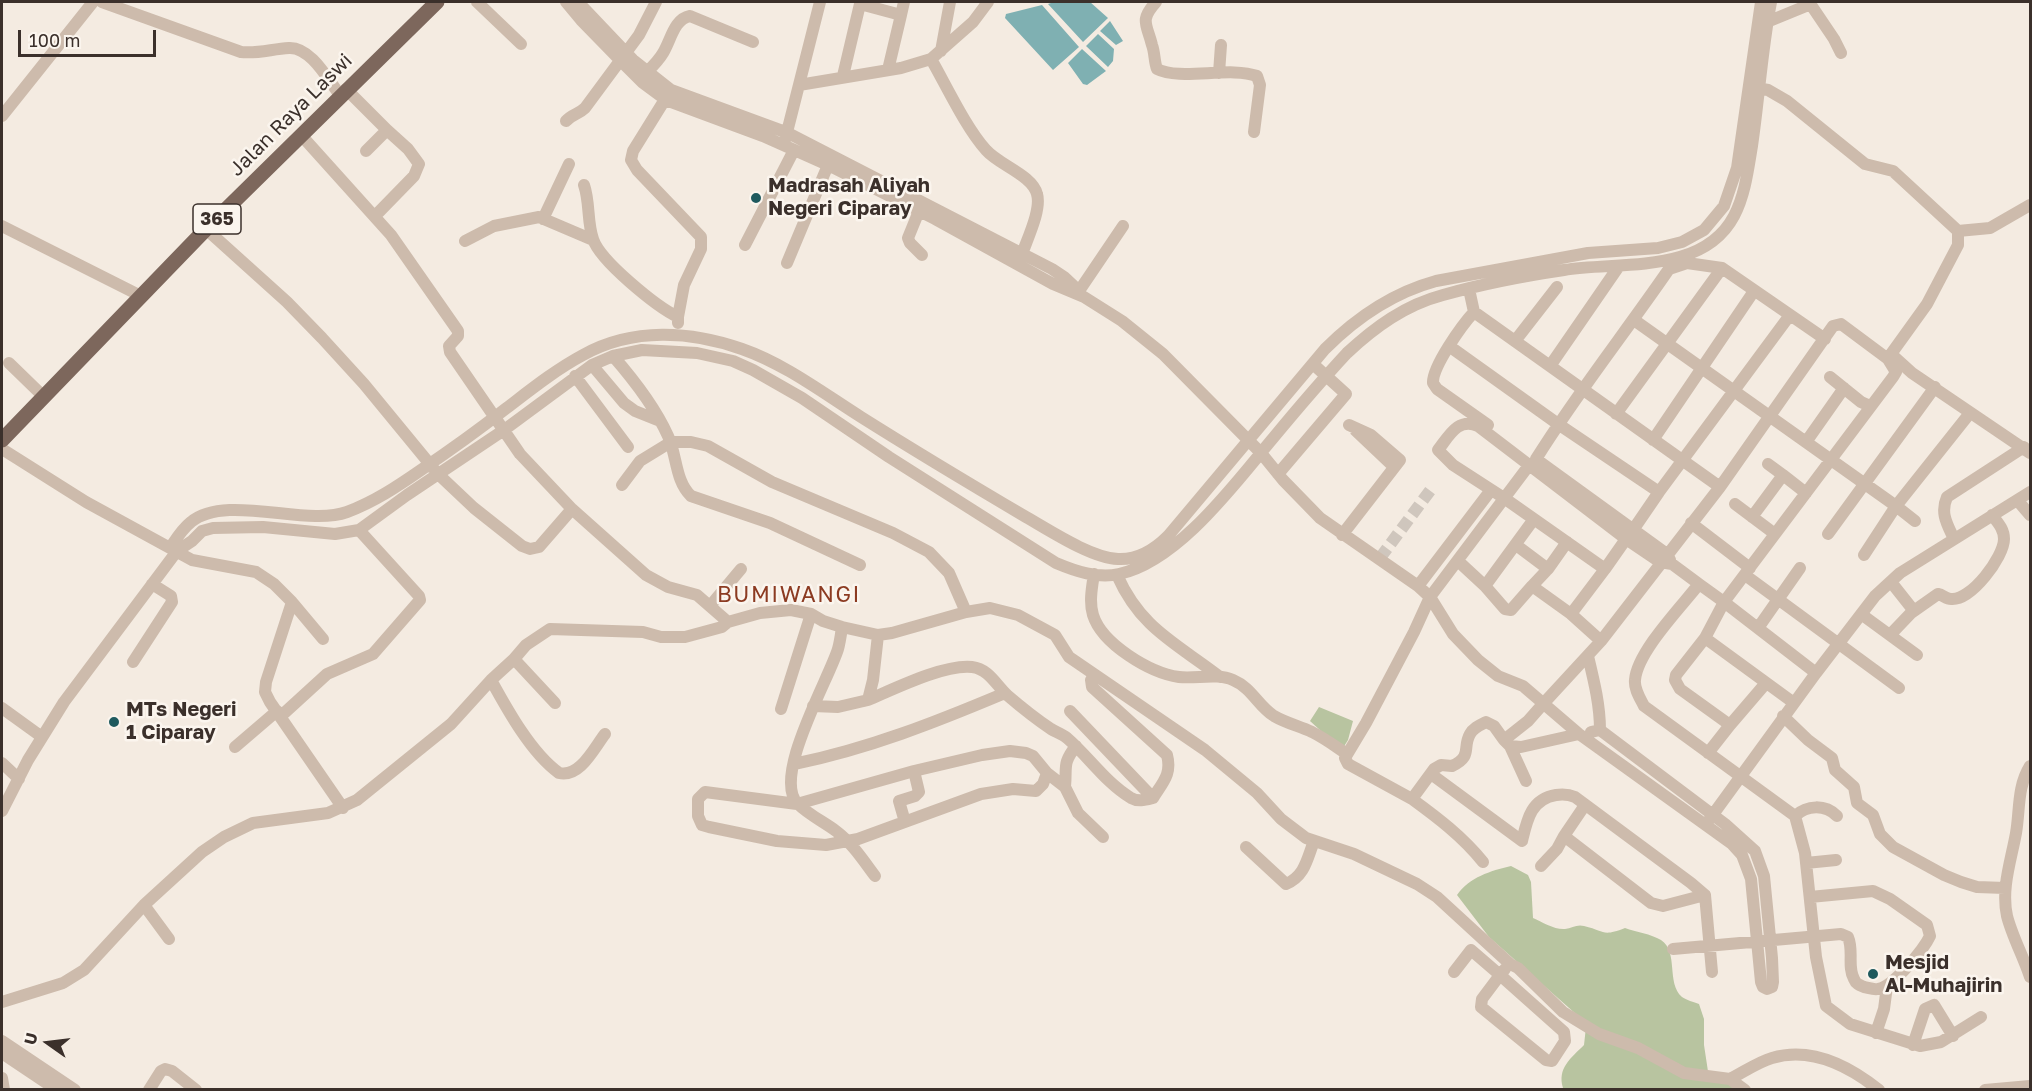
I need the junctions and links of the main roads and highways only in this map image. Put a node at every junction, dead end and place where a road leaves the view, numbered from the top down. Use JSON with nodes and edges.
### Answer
{"nodes":[{"id":1,"x":437,"y":2,"type":"edge"},
{"id":2,"x":2,"y":440,"type":"edge"}],
"edges":[{"from":1,"to":2,"type":"main road","name":"Jalan Raya Laswi","number":"365"}]}
